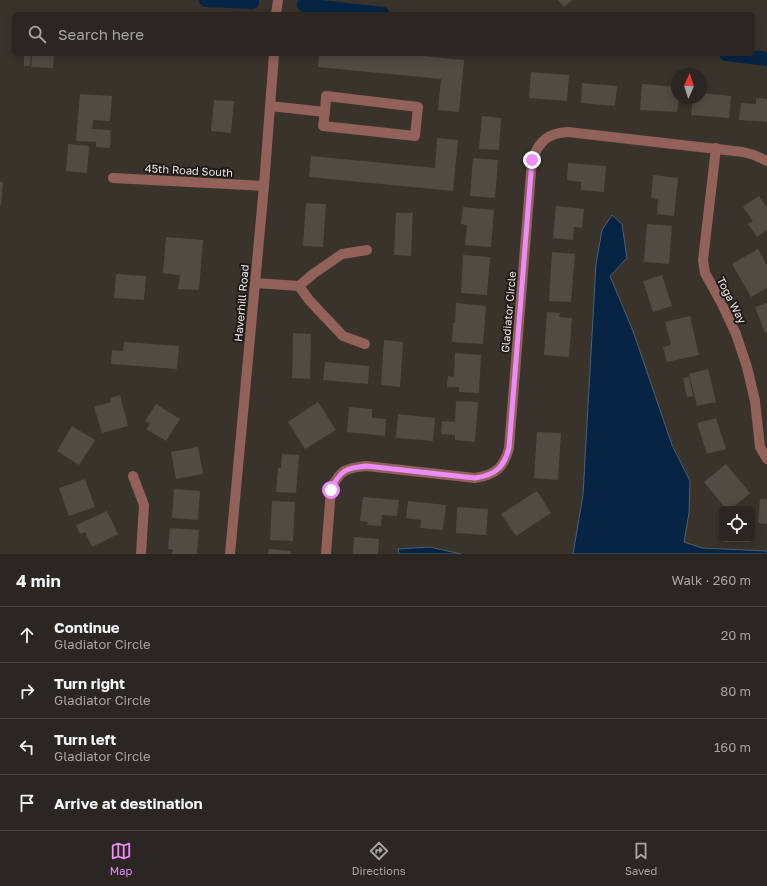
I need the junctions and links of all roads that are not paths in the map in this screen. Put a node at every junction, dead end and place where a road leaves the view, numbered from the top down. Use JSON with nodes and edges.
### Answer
{"nodes":[{"id":1,"x":278,"y":0,"type":"edge"},
{"id":2,"x":276,"y":12,"type":"edge"},
{"id":3,"x":274,"y":56,"type":"edge"},
{"id":4,"x":270,"y":106,"type":"junction"},
{"id":5,"x":325,"y":112,"type":"junction"},
{"id":6,"x":716,"y":148,"type":"junction"},
{"id":7,"x":767,"y":161,"type":"edge"},
{"id":8,"x":113,"y":178,"type":"dead end"},
{"id":9,"x":264,"y":186,"type":"junction"},
{"id":10,"x":367,"y":250,"type":"dead end"},
{"id":11,"x":255,"y":283,"type":"junction"},
{"id":12,"x":300,"y":286,"type":"junction"},
{"id":13,"x":366,"y":344,"type":"dead end"},
{"id":14,"x":767,"y":459,"type":"edge"},
{"id":15,"x":133,"y":476,"type":"dead end"},
{"id":16,"x":141,"y":554,"type":"edge"},
{"id":17,"x":230,"y":554,"type":"edge"},
{"id":18,"x":326,"y":554,"type":"edge"}],
"edges":[{"from":1,"to":2,"type":"street"},
{"from":3,"to":4,"type":"street","name":"Haverhill Road"},
{"from":4,"to":5,"type":"street"},
{"from":4,"to":9,"type":"street","name":"Haverhill Road"},
{"from":5,"to":5,"type":"street"},
{"from":6,"to":7,"type":"street","name":"Gladiator Circle"},
{"from":6,"to":14,"type":"street","name":"Toga Way"},
{"from":6,"to":18,"type":"street","name":"Gladiator Circle"},
{"from":8,"to":9,"type":"street","name":"45th Road South"},
{"from":9,"to":11,"type":"street","name":"Haverhill Road"},
{"from":10,"to":12,"type":"street"},
{"from":11,"to":12,"type":"street"},
{"from":11,"to":17,"type":"street","name":"Haverhill Road"},
{"from":12,"to":13,"type":"street"},
{"from":15,"to":16,"type":"street"}]}
